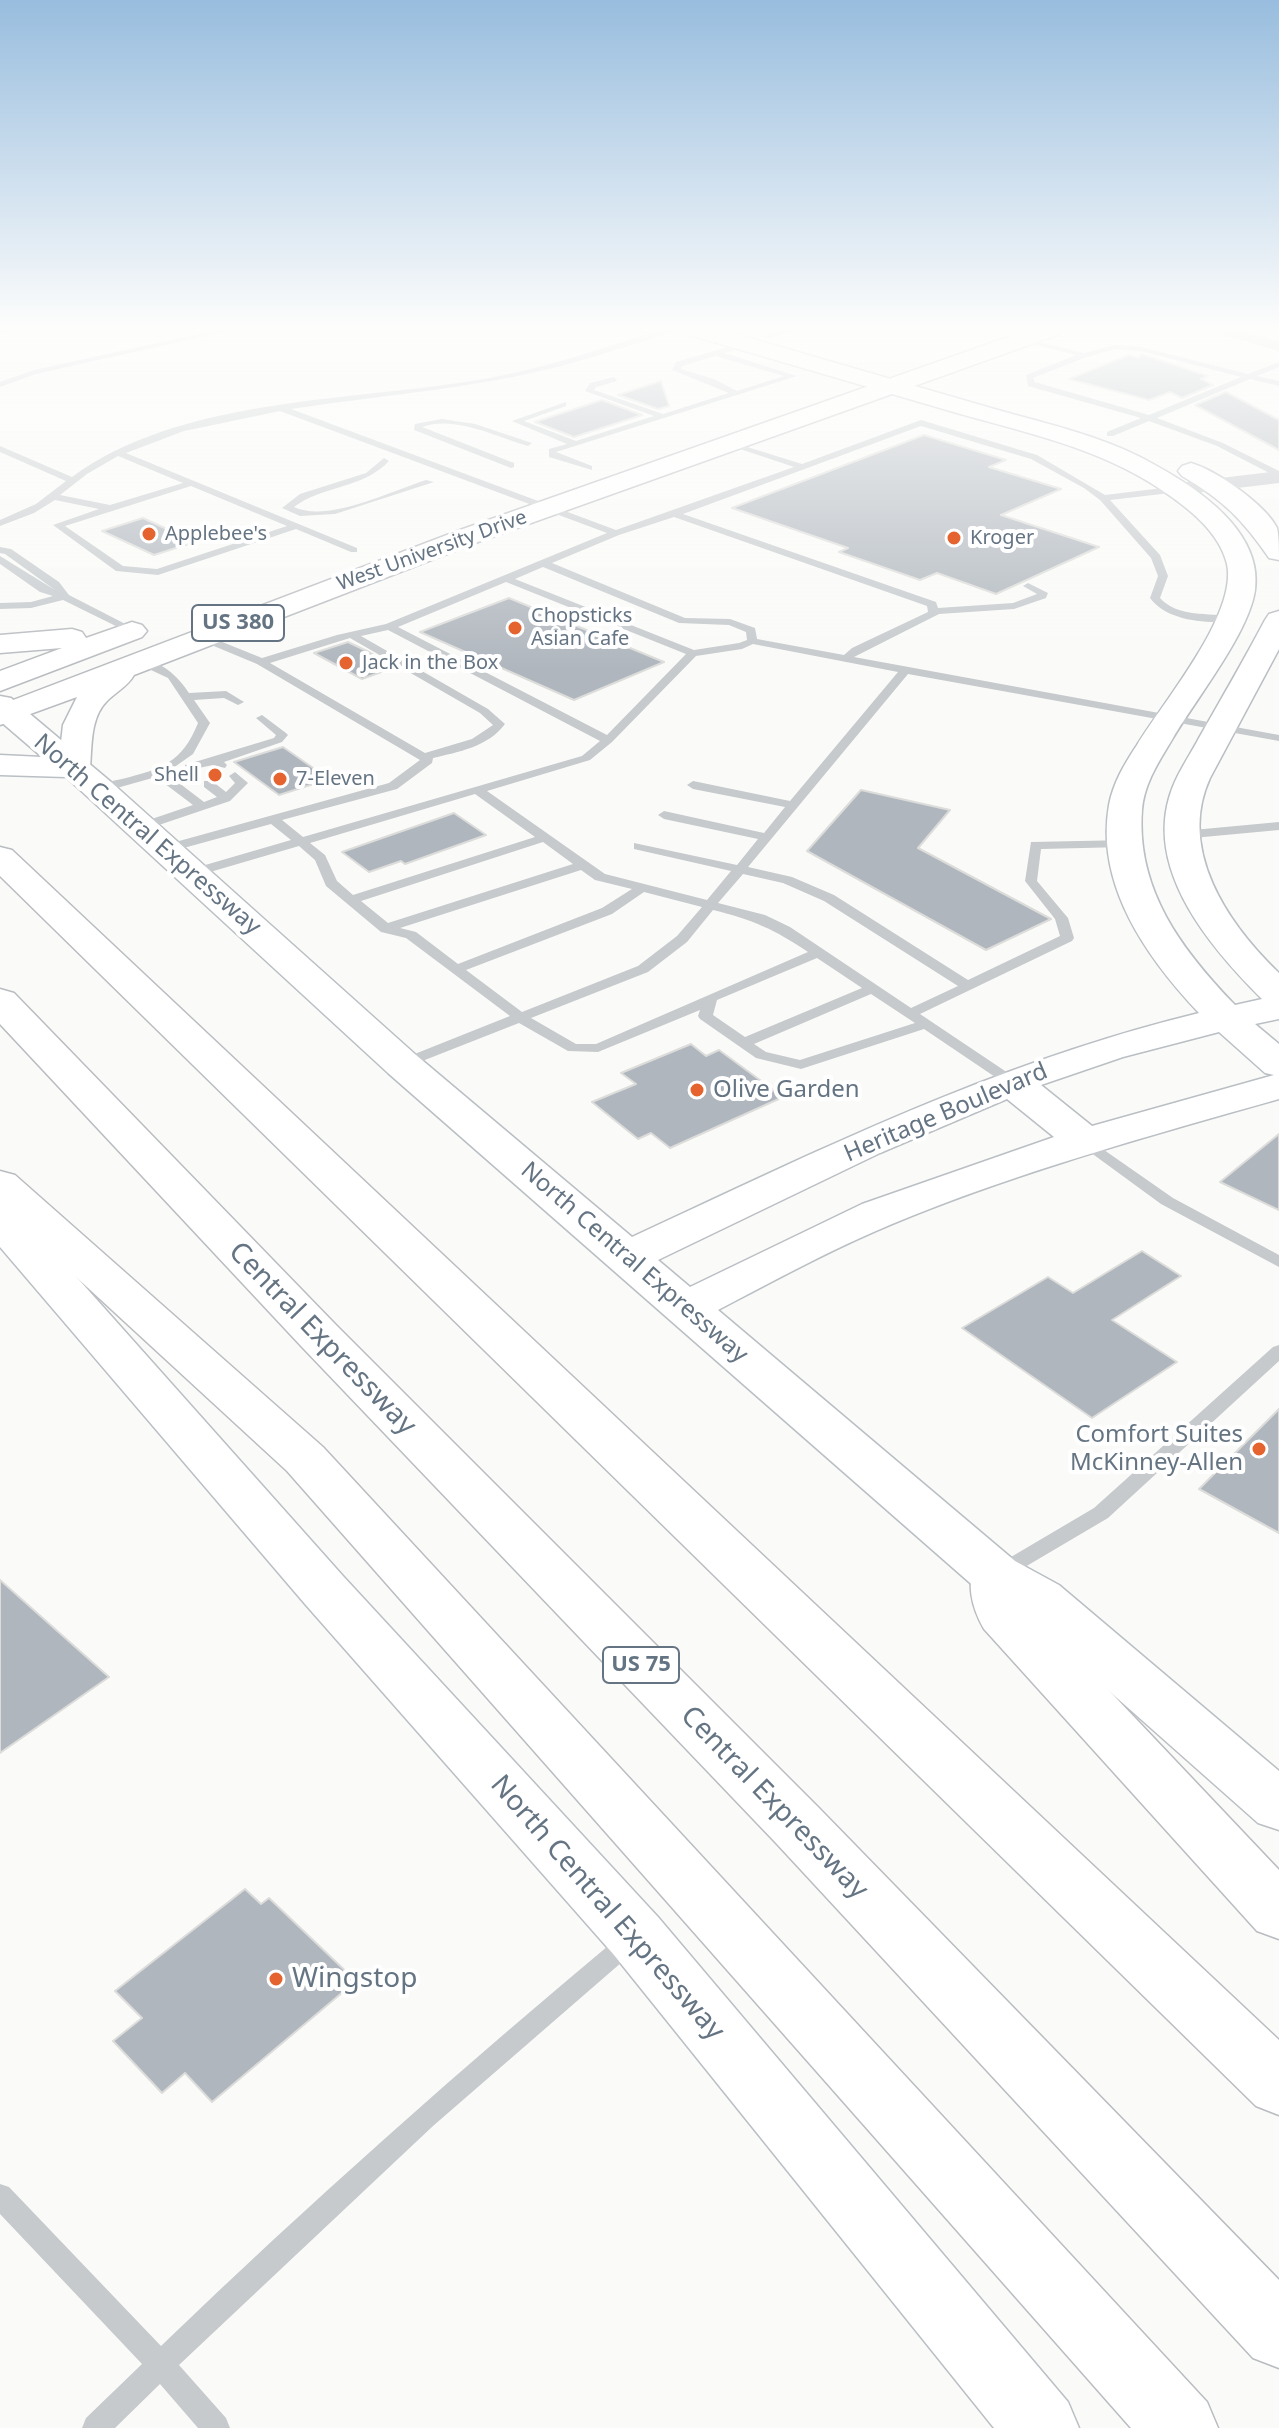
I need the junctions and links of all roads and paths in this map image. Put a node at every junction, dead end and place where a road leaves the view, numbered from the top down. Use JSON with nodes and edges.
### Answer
{"nodes":[{"id":1,"x":145,"y":443,"type":"edge"},
{"id":2,"x":376,"y":443,"type":"edge"},
{"id":3,"x":452,"y":443,"type":"edge"},
{"id":4,"x":661,"y":443,"type":"edge"},
{"id":5,"x":731,"y":443,"type":"joint"},
{"id":6,"x":867,"y":443,"type":"edge"},
{"id":7,"x":988,"y":443,"type":"edge"},
{"id":8,"x":1089,"y":443,"type":"edge"},
{"id":9,"x":1134,"y":443,"type":"edge"},
{"id":10,"x":1220,"y":443,"type":"edge"},
{"id":11,"x":576,"y":444,"type":"edge"},
{"id":12,"x":0,"y":449,"type":"edge"},
{"id":13,"x":119,"y":453,"type":"junction"},
{"id":14,"x":384,"y":461,"type":"dead end"},
{"id":15,"x":511,"y":465,"type":"dead end"},
{"id":16,"x":803,"y":467,"type":"junction"},
{"id":17,"x":589,"y":468,"type":"junction"},
{"id":18,"x":1279,"y":476,"type":"edge"},
{"id":19,"x":72,"y":480,"type":"junction"},
{"id":20,"x":429,"y":482,"type":"dead end"},
{"id":21,"x":191,"y":483,"type":"junction"},
{"id":22,"x":1215,"y":485,"type":"junction"},
{"id":23,"x":1179,"y":489,"type":"junction"},
{"id":24,"x":513,"y":494,"type":"junction"},
{"id":25,"x":303,"y":496,"type":"junction"},
{"id":26,"x":55,"y":497,"type":"junction"},
{"id":27,"x":1103,"y":498,"type":"junction"},
{"id":28,"x":547,"y":508,"type":"junction"},
{"id":29,"x":110,"y":509,"type":"junction"},
{"id":30,"x":335,"y":511,"type":"junction"},
{"id":31,"x":674,"y":514,"type":"junction"},
{"id":32,"x":445,"y":518,"type":"dead end"},
{"id":33,"x":0,"y":523,"type":"edge"},
{"id":34,"x":296,"y":526,"type":"junction"},
{"id":35,"x":616,"y":533,"type":"junction"},
{"id":36,"x":366,"y":546,"type":"joint"},
{"id":37,"x":0,"y":550,"type":"edge"},
{"id":38,"x":1279,"y":552,"type":"edge"},
{"id":39,"x":0,"y":559,"type":"edge"},
{"id":40,"x":319,"y":563,"type":"dead end"},
{"id":41,"x":543,"y":563,"type":"junction"},
{"id":42,"x":507,"y":579,"type":"junction"},
{"id":43,"x":1028,"y":586,"type":"dead end"},
{"id":44,"x":65,"y":597,"type":"junction"},
{"id":45,"x":0,"y":606,"type":"edge"},
{"id":46,"x":934,"y":611,"type":"junction"},
{"id":47,"x":1229,"y":619,"type":"junction"},
{"id":48,"x":162,"y":620,"type":"dead end"},
{"id":49,"x":1279,"y":620,"type":"edge"},
{"id":50,"x":389,"y":627,"type":"junction"},
{"id":51,"x":352,"y":635,"type":"junction"},
{"id":52,"x":201,"y":637,"type":"junction"},
{"id":53,"x":752,"y":641,"type":"junction"},
{"id":54,"x":0,"y":644,"type":"edge"},
{"id":55,"x":137,"y":646,"type":"junction"},
{"id":56,"x":693,"y":653,"type":"junction"},
{"id":57,"x":846,"y":659,"type":"junction"},
{"id":58,"x":261,"y":662,"type":"junction"},
{"id":59,"x":905,"y":670,"type":"junction"},
{"id":60,"x":0,"y":682,"type":"edge"},
{"id":61,"x":186,"y":697,"type":"junction"},
{"id":62,"x":238,"y":702,"type":"dead end"},
{"id":63,"x":3,"y":711,"type":"edge"},
{"id":64,"x":262,"y":718,"type":"dead end"},
{"id":65,"x":1169,"y":718,"type":"junction"},
{"id":66,"x":1221,"y":728,"type":"junction"},
{"id":67,"x":1279,"y":738,"type":"edge"},
{"id":68,"x":608,"y":740,"type":"junction"},
{"id":69,"x":423,"y":757,"type":"junction"},
{"id":70,"x":0,"y":765,"type":"edge"},
{"id":71,"x":187,"y":767,"type":"junction"},
{"id":72,"x":156,"y":771,"type":"junction"},
{"id":73,"x":235,"y":776,"type":"dead end"},
{"id":74,"x":86,"y":778,"type":"junction"},
{"id":75,"x":208,"y":784,"type":"dead end"},
{"id":76,"x":693,"y":785,"type":"dead end"},
{"id":77,"x":476,"y":789,"type":"junction"},
{"id":78,"x":226,"y":798,"type":"junction"},
{"id":79,"x":793,"y":805,"type":"junction"},
{"id":80,"x":203,"y":807,"type":"junction"},
{"id":81,"x":664,"y":815,"type":"dead end"},
{"id":82,"x":273,"y":819,"type":"junction"},
{"id":83,"x":1279,"y":826,"type":"edge"},
{"id":84,"x":1182,"y":835,"type":"junction"},
{"id":85,"x":767,"y":837,"type":"junction"},
{"id":86,"x":153,"y":838,"type":"junction"},
{"id":87,"x":544,"y":838,"type":"junction"},
{"id":88,"x":300,"y":842,"type":"junction"},
{"id":89,"x":1125,"y":843,"type":"junction"},
{"id":90,"x":638,"y":846,"type":"dead end"},
{"id":91,"x":0,"y":857,"type":"edge"},
{"id":92,"x":583,"y":865,"type":"junction"},
{"id":93,"x":742,"y":867,"type":"junction"},
{"id":94,"x":193,"y":873,"type":"junction"},
{"id":95,"x":642,"y":888,"type":"junction"},
{"id":96,"x":351,"y":900,"type":"junction"},
{"id":97,"x":710,"y":905,"type":"junction"},
{"id":98,"x":386,"y":929,"type":"junction"},
{"id":99,"x":819,"y":952,"type":"junction"},
{"id":100,"x":456,"y":969,"type":"junction"},
{"id":101,"x":966,"y":985,"type":"junction"},
{"id":102,"x":873,"y":988,"type":"junction"},
{"id":103,"x":1279,"y":994,"type":"edge"},
{"id":104,"x":0,"y":1001,"type":"edge"},
{"id":105,"x":710,"y":1001,"type":"junction"},
{"id":106,"x":1279,"y":1007,"type":"edge"},
{"id":107,"x":910,"y":1014,"type":"junction"},
{"id":108,"x":521,"y":1018,"type":"junction"},
{"id":109,"x":1226,"y":1018,"type":"junction"},
{"id":110,"x":926,"y":1024,"type":"junction"},
{"id":111,"x":744,"y":1043,"type":"junction"},
{"id":112,"x":402,"y":1064,"type":"junction"},
{"id":113,"x":1279,"y":1064,"type":"edge"},
{"id":114,"x":1012,"y":1082,"type":"junction"},
{"id":115,"x":1279,"y":1086,"type":"edge"},
{"id":116,"x":1084,"y":1141,"type":"junction"},
{"id":117,"x":0,"y":1184,"type":"edge"},
{"id":118,"x":0,"y":1219,"type":"edge"},
{"id":119,"x":627,"y":1257,"type":"junction"},
{"id":120,"x":1279,"y":1262,"type":"edge"},
{"id":121,"x":686,"y":1308,"type":"junction"},
{"id":122,"x":1279,"y":1351,"type":"edge"},
{"id":123,"x":996,"y":1575,"type":"junction"},
{"id":124,"x":1279,"y":1806,"type":"edge"},
{"id":125,"x":1279,"y":1912,"type":"edge"},
{"id":126,"x":636,"y":1936,"type":"junction"},
{"id":127,"x":1279,"y":2084,"type":"edge"},
{"id":128,"x":0,"y":2196,"type":"edge"},
{"id":129,"x":1279,"y":2332,"type":"edge"},
{"id":130,"x":160,"y":2364,"type":"junction"},
{"id":131,"x":96,"y":2428,"type":"edge"},
{"id":132,"x":216,"y":2428,"type":"edge"},
{"id":133,"x":1042,"y":2428,"type":"edge"},
{"id":134,"x":1181,"y":2428,"type":"edge"}],
"edges":[{"from":1,"to":13,"type":"lane"},
{"from":2,"to":24,"type":"lane"},
{"from":3,"to":15,"type":"lane"},
{"from":4,"to":17,"type":"main road","name":"West University Drive"},
{"from":5,"to":16,"type":"lane"},
{"from":5,"to":28,"type":"main road","name":"West University Drive","number":"US 380"},
{"from":6,"to":16,"type":"lane"},
{"from":7,"to":27,"type":"lane"},
{"from":8,"to":23,"type":"main road"},
{"from":9,"to":22,"type":"main road"},
{"from":10,"to":18,"type":"lane"},
{"from":11,"to":17,"type":"lane"},
{"from":12,"to":19,"type":"lane"},
{"from":13,"to":19,"type":"lane"},
{"from":13,"to":21,"type":"lane"},
{"from":14,"to":25,"type":"lane"},
{"from":16,"to":31,"type":"lane"},
{"from":17,"to":24,"type":"main road","name":"West University Drive"},
{"from":18,"to":22,"type":"street"},
{"from":19,"to":26,"type":"lane"},
{"from":20,"to":30,"type":"lane"},
{"from":21,"to":29,"type":"lane"},
{"from":21,"to":34,"type":"lane"},
{"from":22,"to":23,"type":"street"},
{"from":22,"to":38,"type":"main road"},
{"from":23,"to":27,"type":"lane"},
{"from":23,"to":47,"type":"main road"},
{"from":24,"to":28,"type":"lane"},
{"from":24,"to":32,"type":"main road","name":"West University Drive"},
{"from":25,"to":30,"type":"lane"},
{"from":25,"to":30,"type":"lane"},
{"from":26,"to":29,"type":"lane"},
{"from":26,"to":33,"type":"lane"},
{"from":27,"to":47,"type":"lane"},
{"from":28,"to":35,"type":"lane"},
{"from":28,"to":52,"type":"main road","name":"West University Drive","number":"US 380"},
{"from":29,"to":34,"type":"lane"},
{"from":31,"to":35,"type":"lane"},
{"from":31,"to":46,"type":"lane"},
{"from":34,"to":36,"type":"lane"},
{"from":35,"to":41,"type":"lane"},
{"from":36,"to":40,"type":"main road","name":"West University Drive"},
{"from":37,"to":44,"type":"lane"},
{"from":39,"to":44,"type":"lane"},
{"from":41,"to":42,"type":"lane"},
{"from":41,"to":53,"type":"lane"},
{"from":42,"to":50,"type":"lane"},
{"from":42,"to":56,"type":"lane"},
{"from":43,"to":46,"type":"lane"},
{"from":44,"to":45,"type":"lane"},
{"from":44,"to":55,"type":"lane"},
{"from":46,"to":57,"type":"lane"},
{"from":47,"to":65,"type":"main road"},
{"from":48,"to":55,"type":"main road","name":"West University Drive","number":"US 380"},
{"from":49,"to":66,"type":"main road"},
{"from":50,"to":51,"type":"lane"},
{"from":50,"to":68,"type":"lane"},
{"from":51,"to":58,"type":"lane"},
{"from":51,"to":69,"type":"lane"},
{"from":52,"to":55,"type":"main road","name":"West University Drive","number":"US 380"},
{"from":52,"to":58,"type":"lane"},
{"from":53,"to":56,"type":"lane"},
{"from":53,"to":57,"type":"lane"},
{"from":54,"to":55,"type":"main road"},
{"from":55,"to":60,"type":"main road","name":"West University Drive","number":"US 380"},
{"from":55,"to":61,"type":"lane"},
{"from":55,"to":63,"type":"main road","name":"West University Drive","number":"US 380"},
{"from":55,"to":74,"type":"main road"},
{"from":56,"to":68,"type":"lane"},
{"from":57,"to":59,"type":"lane"},
{"from":58,"to":69,"type":"lane"},
{"from":59,"to":65,"type":"lane"},
{"from":59,"to":79,"type":"lane"},
{"from":61,"to":62,"type":"lane"},
{"from":61,"to":71,"type":"lane"},
{"from":63,"to":74,"type":"main road","name":"North Central Expressway"},
{"from":64,"to":71,"type":"lane"},
{"from":65,"to":66,"type":"lane"},
{"from":65,"to":89,"type":"main road"},
{"from":66,"to":67,"type":"lane"},
{"from":66,"to":84,"type":"main road"},
{"from":68,"to":77,"type":"lane"},
{"from":69,"to":82,"type":"lane"},
{"from":70,"to":74,"type":"main road"},
{"from":71,"to":72,"type":"lane"},
{"from":72,"to":74,"type":"lane"},
{"from":72,"to":80,"type":"lane"},
{"from":73,"to":78,"type":"lane"},
{"from":74,"to":86,"type":"main road","name":"North Central Expressway"},
{"from":75,"to":78,"type":"lane"},
{"from":76,"to":79,"type":"lane"},
{"from":77,"to":87,"type":"lane"},
{"from":77,"to":88,"type":"lane"},
{"from":78,"to":80,"type":"lane"},
{"from":79,"to":85,"type":"lane"},
{"from":80,"to":86,"type":"lane"},
{"from":81,"to":85,"type":"lane"},
{"from":82,"to":86,"type":"lane"},
{"from":82,"to":88,"type":"lane"},
{"from":83,"to":84,"type":"lane"},
{"from":84,"to":103,"type":"main road"},
{"from":85,"to":93,"type":"lane"},
{"from":86,"to":94,"type":"main road","name":"North Central Expressway"},
{"from":87,"to":92,"type":"lane"},
{"from":87,"to":96,"type":"lane"},
{"from":88,"to":94,"type":"lane"},
{"from":88,"to":96,"type":"lane"},
{"from":89,"to":101,"type":"lane"},
{"from":89,"to":109,"type":"main road"},
{"from":90,"to":93,"type":"lane"},
{"from":91,"to":127,"type":"main road"},
{"from":92,"to":95,"type":"lane"},
{"from":92,"to":98,"type":"lane"},
{"from":93,"to":97,"type":"lane"},
{"from":93,"to":101,"type":"lane"},
{"from":94,"to":112,"type":"main road","name":"North Central Expressway"},
{"from":95,"to":97,"type":"lane"},
{"from":95,"to":100,"type":"lane"},
{"from":96,"to":98,"type":"lane"},
{"from":97,"to":99,"type":"lane"},
{"from":97,"to":108,"type":"lane"},
{"from":98,"to":100,"type":"lane"},
{"from":99,"to":102,"type":"lane"},
{"from":99,"to":105,"type":"lane"},
{"from":100,"to":108,"type":"lane"},
{"from":101,"to":107,"type":"lane"},
{"from":102,"to":107,"type":"lane"},
{"from":102,"to":111,"type":"lane"},
{"from":104,"to":129,"type":"main road","name":"Central Expressway","number":"US 75"},
{"from":105,"to":108,"type":"lane"},
{"from":105,"to":111,"type":"lane"},
{"from":106,"to":109,"type":"main road","name":"Heritage Boulevard"},
{"from":107,"to":110,"type":"lane"},
{"from":108,"to":112,"type":"lane"},
{"from":109,"to":113,"type":"main road"},
{"from":109,"to":114,"type":"main road","name":"Heritage Boulevard"},
{"from":110,"to":111,"type":"lane"},
{"from":110,"to":114,"type":"lane"},
{"from":112,"to":119,"type":"main road","name":"North Central Expressway"},
{"from":114,"to":116,"type":"main road"},
{"from":114,"to":119,"type":"main road","name":"Heritage Boulevard"},
{"from":115,"to":116,"type":"main road"},
{"from":116,"to":120,"type":"lane"},
{"from":116,"to":121,"type":"main road"},
{"from":117,"to":134,"type":"main road"},
{"from":118,"to":126,"type":"main road","name":"North Central Expressway"},
{"from":119,"to":121,"type":"main road","name":"North Central Expressway"},
{"from":121,"to":123,"type":"main road","name":"North Central Expressway"},
{"from":122,"to":123,"type":"lane"},
{"from":123,"to":124,"type":"main road","name":"North Central Expressway"},
{"from":123,"to":125,"type":"main road"},
{"from":126,"to":130,"type":"lane"},
{"from":126,"to":133,"type":"main road","name":"North Central Expressway"},
{"from":128,"to":130,"type":"lane"},
{"from":130,"to":131,"type":"lane"},
{"from":130,"to":132,"type":"lane"}]}
